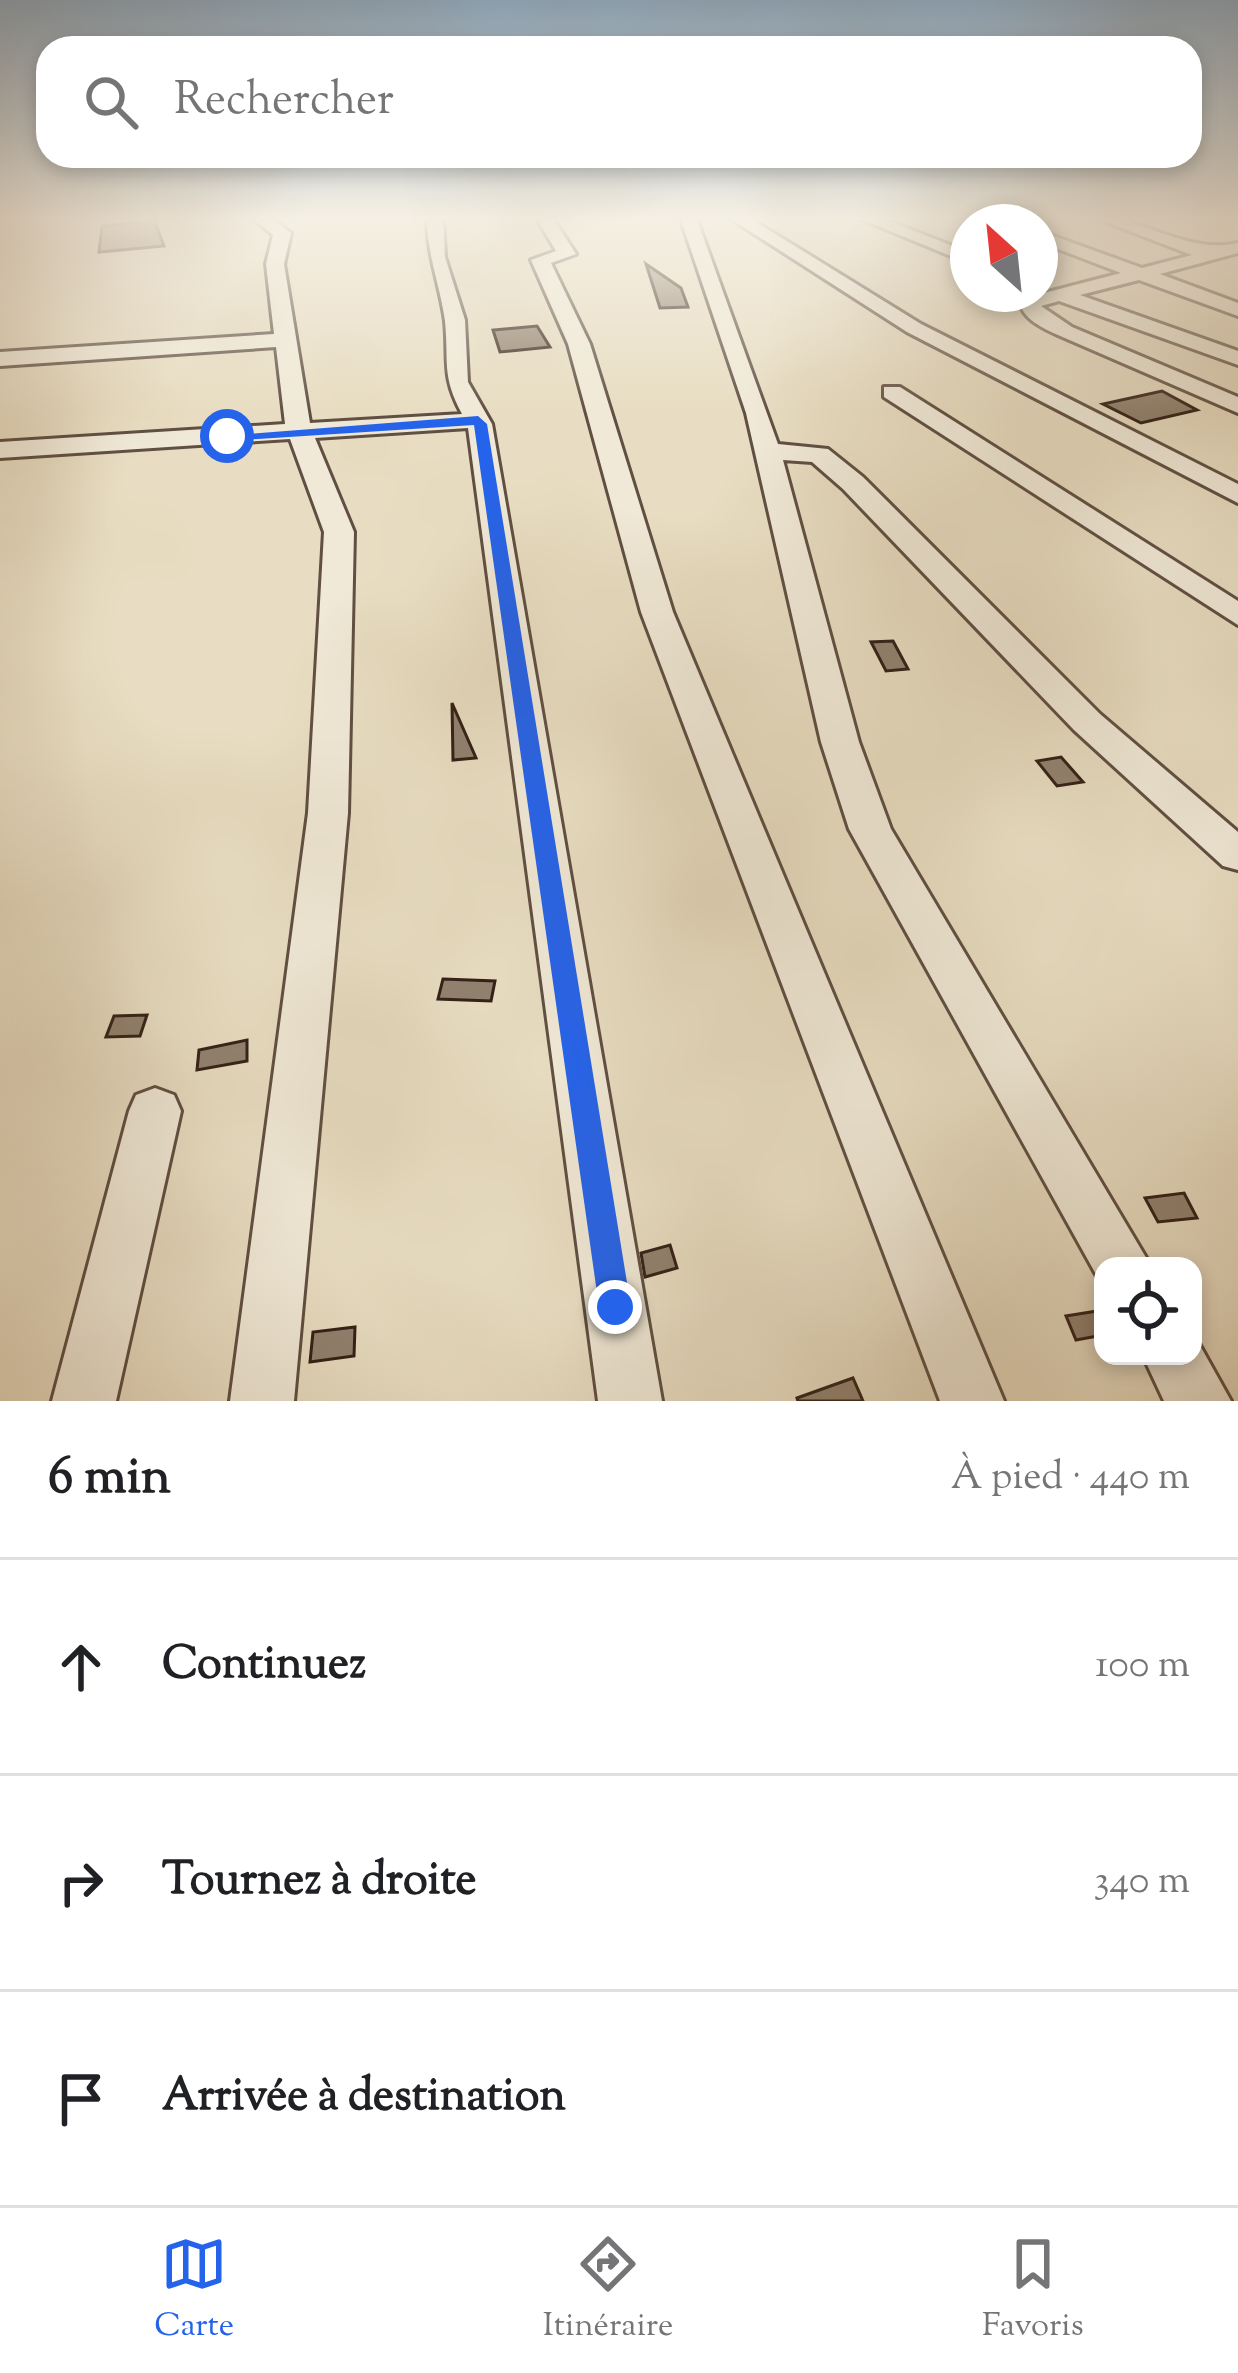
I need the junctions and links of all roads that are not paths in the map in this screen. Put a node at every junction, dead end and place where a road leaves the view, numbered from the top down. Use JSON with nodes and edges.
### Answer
{"nodes":[{"id":1,"x":278,"y":282,"type":"edge"},
{"id":2,"x":444,"y":282,"type":"edge"},
{"id":3,"x":549,"y":282,"type":"edge"},
{"id":4,"x":711,"y":282,"type":"edge"},
{"id":5,"x":841,"y":282,"type":"edge"},
{"id":6,"x":1095,"y":282,"type":"edge"},
{"id":7,"x":1161,"y":282,"type":"edge"},
{"id":8,"x":1058,"y":289,"type":"edge"},
{"id":9,"x":1058,"y":294,"type":"edge"},
{"id":10,"x":1238,"y":310,"type":"edge"},
{"id":11,"x":1035,"y":312,"type":"edge"},
{"id":12,"x":286,"y":340,"type":"junction"},
{"id":13,"x":1238,"y":358,"type":"edge"},
{"id":14,"x":0,"y":359,"type":"edge"},
{"id":15,"x":892,"y":392,"type":"dead end"},
{"id":16,"x":1238,"y":406,"type":"edge"},
{"id":17,"x":478,"y":420,"type":"junction"},
{"id":18,"x":300,"y":431,"type":"junction"},
{"id":19,"x":0,"y":450,"type":"edge"},
{"id":20,"x":764,"y":450,"type":"junction"},
{"id":21,"x":1238,"y":494,"type":"edge"},
{"id":22,"x":1238,"y":615,"type":"edge"},
{"id":23,"x":1238,"y":855,"type":"edge"},
{"id":24,"x":155,"y":1111,"type":"dead end"},
{"id":25,"x":1117,"y":1257,"type":"edge"},
{"id":26,"x":1179,"y":1365,"type":"edge"},
{"id":27,"x":84,"y":1401,"type":"edge"},
{"id":28,"x":262,"y":1401,"type":"edge"},
{"id":29,"x":631,"y":1401,"type":"edge"},
{"id":30,"x":972,"y":1401,"type":"edge"},
{"id":31,"x":1199,"y":1401,"type":"edge"}],
"edges":[{"from":1,"to":12,"type":"street"},
{"from":2,"to":17,"type":"street"},
{"from":3,"to":30,"type":"street"},
{"from":4,"to":20,"type":"street"},
{"from":5,"to":21,"type":"street"},
{"from":6,"to":8,"type":"street"},
{"from":7,"to":10,"type":"street"},
{"from":9,"to":13,"type":"street"},
{"from":11,"to":16,"type":"street"},
{"from":12,"to":14,"type":"street"},
{"from":12,"to":18,"type":"street"},
{"from":15,"to":22,"type":"street"},
{"from":17,"to":18,"type":"street"},
{"from":17,"to":29,"type":"street"},
{"from":18,"to":19,"type":"street"},
{"from":18,"to":28,"type":"street"},
{"from":20,"to":23,"type":"street"},
{"from":20,"to":25,"type":"street"},
{"from":24,"to":27,"type":"street"},
{"from":26,"to":31,"type":"street"}]}
